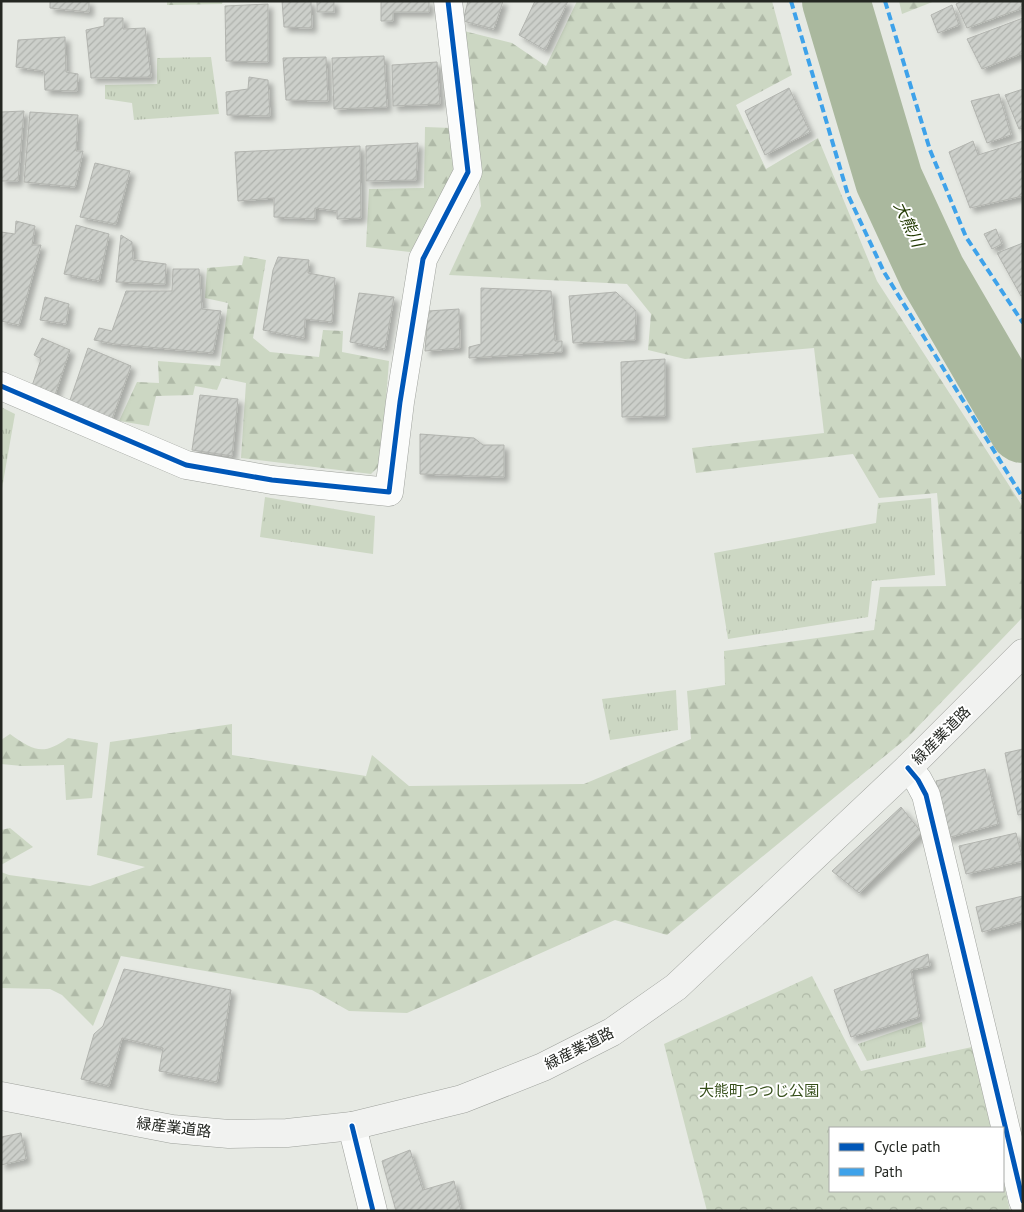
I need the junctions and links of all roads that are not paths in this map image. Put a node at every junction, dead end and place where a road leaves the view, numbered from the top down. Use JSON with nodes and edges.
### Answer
{"nodes":[{"id":1,"x":448,"y":1,"type":"edge"},
{"id":2,"x":1,"y":386,"type":"edge"},
{"id":3,"x":1023,"y":654,"type":"edge"},
{"id":4,"x":908,"y":768,"type":"junction"},
{"id":5,"x":1,"y":1096,"type":"edge"},
{"id":6,"x":352,"y":1126,"type":"junction"},
{"id":7,"x":1023,"y":1201,"type":"edge"},
{"id":8,"x":372,"y":1211,"type":"edge"}],
"edges":[{"from":1,"to":2,"type":"street"},
{"from":3,"to":4,"type":"main road","name":"緑産業道路"},
{"from":4,"to":6,"type":"main road","name":"緑産業道路"},
{"from":4,"to":7,"type":"street"},
{"from":5,"to":6,"type":"main road","name":"緑産業道路"},
{"from":6,"to":8,"type":"street"}]}
